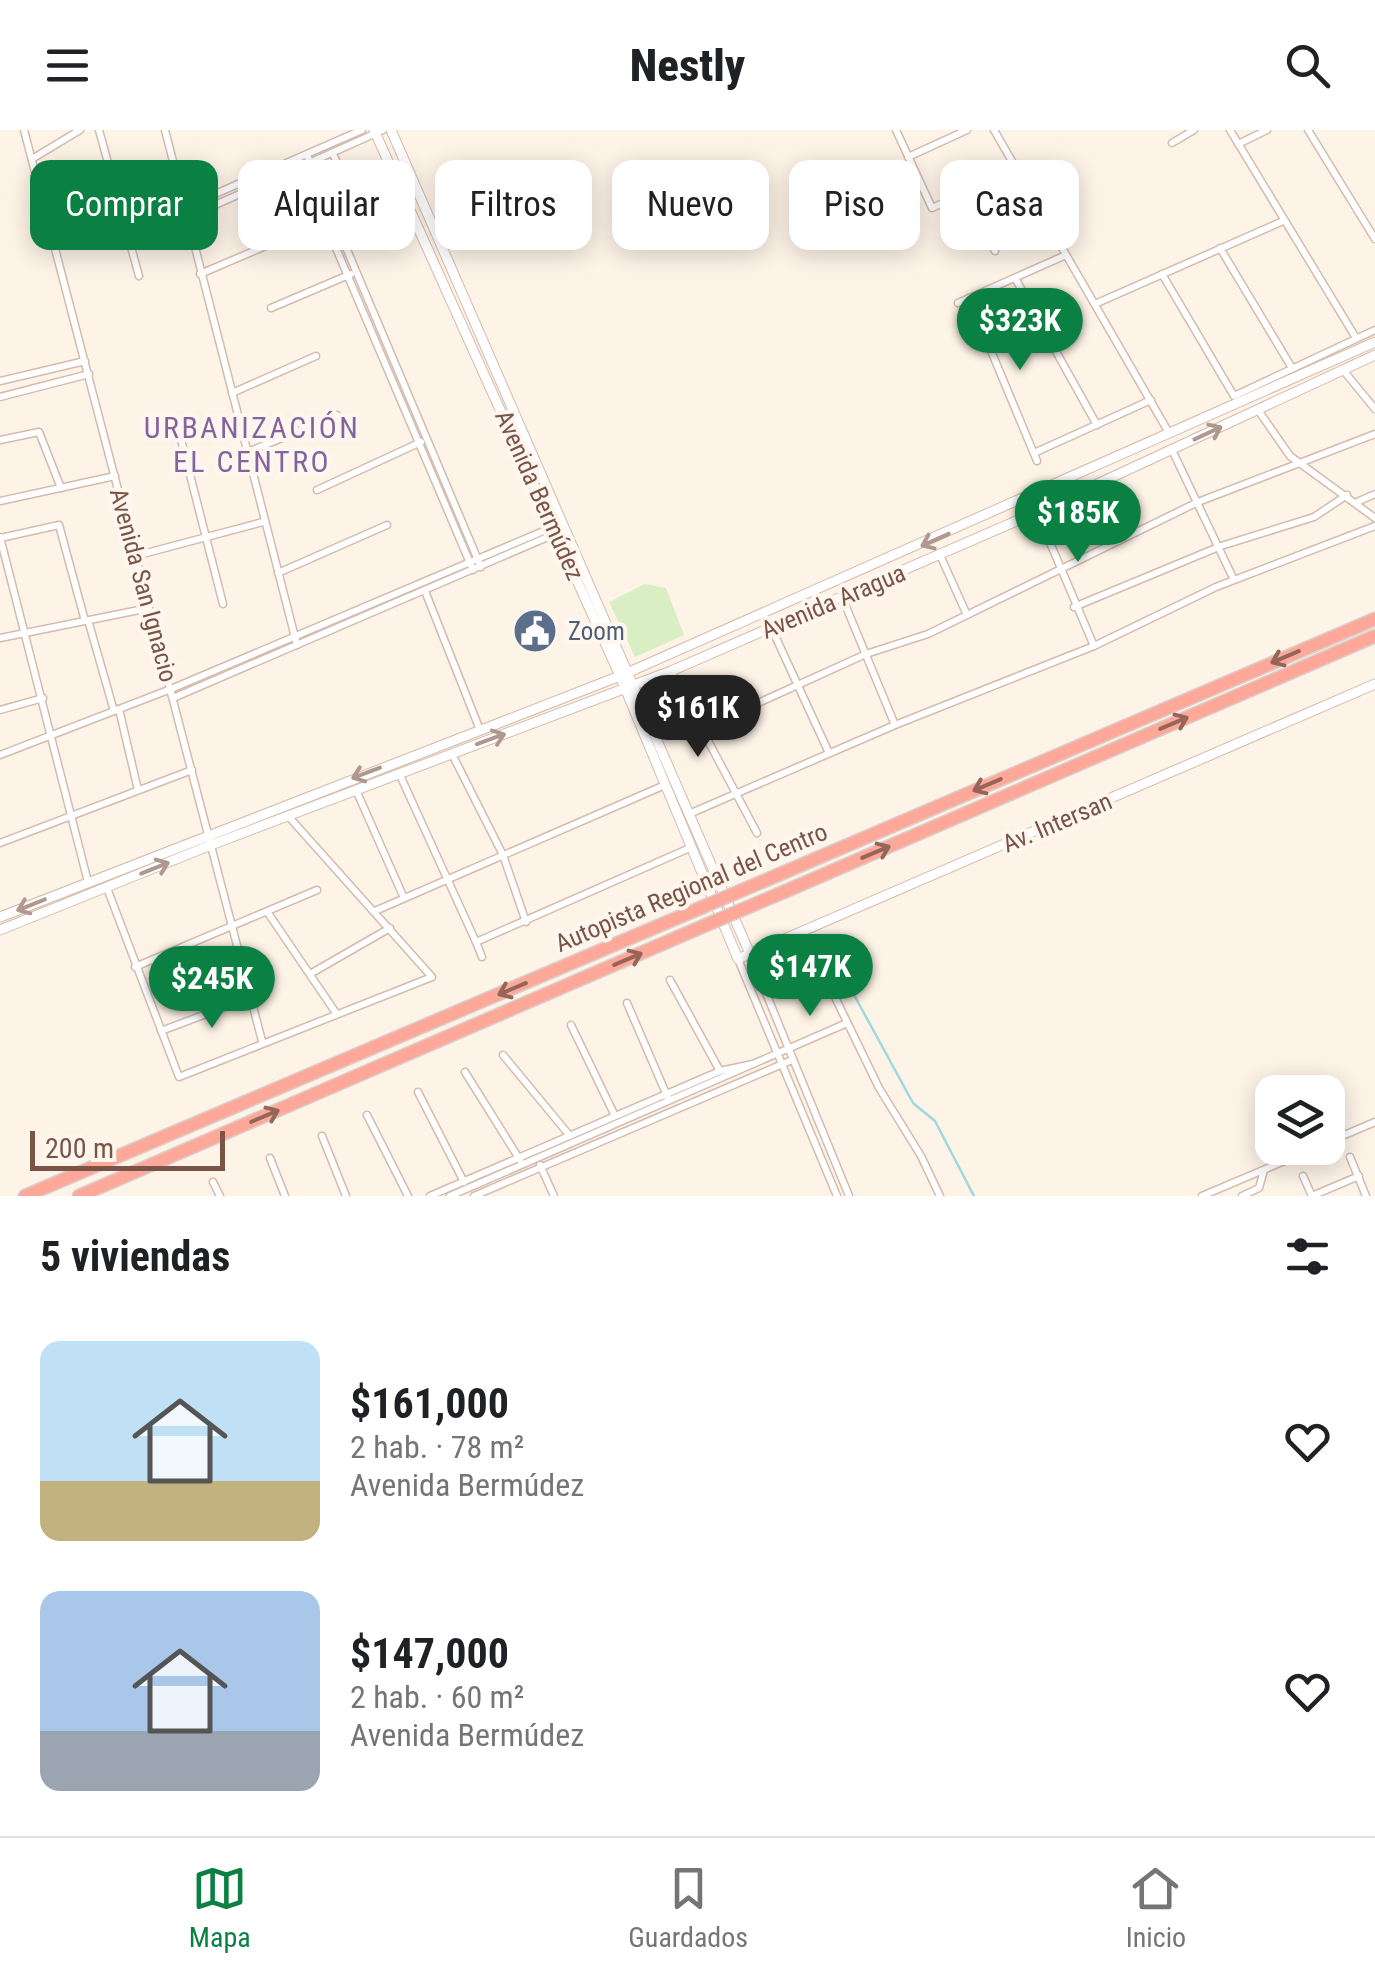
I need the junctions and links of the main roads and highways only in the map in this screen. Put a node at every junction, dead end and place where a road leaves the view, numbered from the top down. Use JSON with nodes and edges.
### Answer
{"nodes":[{"id":1,"x":1375,"y":619,"type":"edge"},
{"id":2,"x":1375,"y":636,"type":"edge"},
{"id":3,"x":24,"y":1196,"type":"edge"},
{"id":4,"x":80,"y":1196,"type":"edge"}],
"edges":[{"from":1,"to":3,"type":"highway","name":"Autopista Regional del Centro","one_way":true,"bridge":true},
{"from":4,"to":2,"type":"highway","name":"Autopista Regional del Centro","one_way":true,"bridge":true}]}
